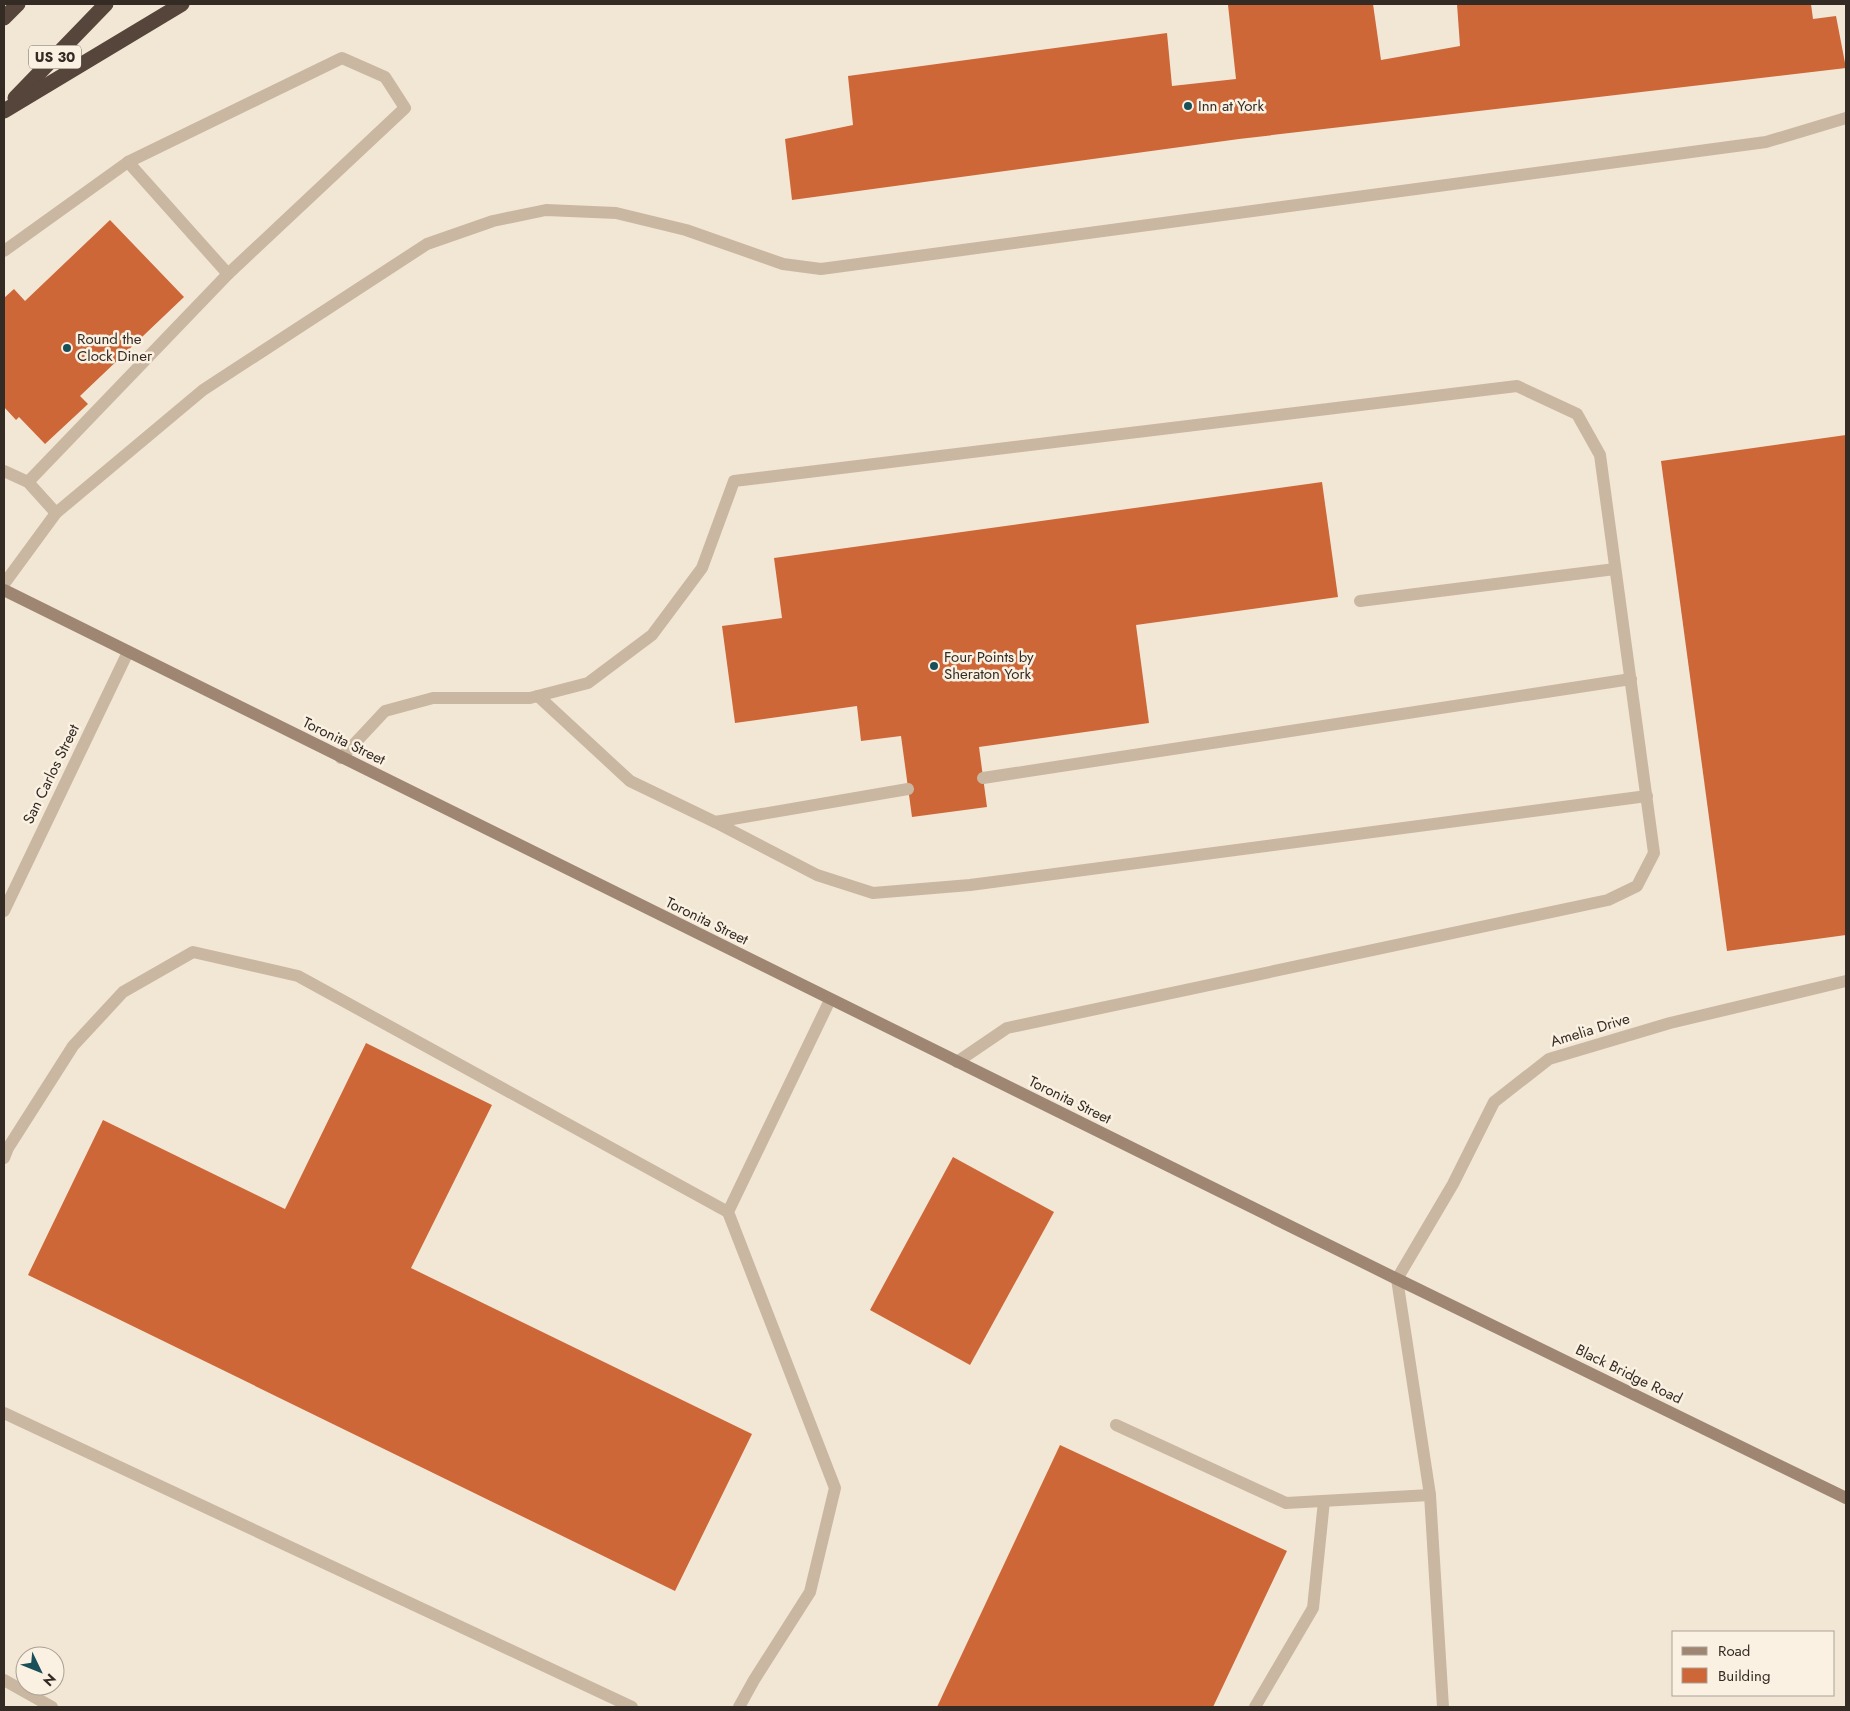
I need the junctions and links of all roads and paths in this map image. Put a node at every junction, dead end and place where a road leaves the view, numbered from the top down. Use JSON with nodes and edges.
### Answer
{"nodes":[{"id":1,"x":18,"y":4,"type":"edge"},
{"id":2,"x":106,"y":4,"type":"edge"},
{"id":3,"x":182,"y":4,"type":"edge"},
{"id":4,"x":4,"y":18,"type":"edge"},
{"id":5,"x":4,"y":110,"type":"edge"},
{"id":6,"x":1846,"y":118,"type":"edge"},
{"id":7,"x":128,"y":162,"type":"junction"},
{"id":8,"x":4,"y":251,"type":"edge"},
{"id":9,"x":228,"y":274,"type":"junction"},
{"id":10,"x":4,"y":471,"type":"edge"},
{"id":11,"x":28,"y":482,"type":"junction"},
{"id":12,"x":56,"y":513,"type":"junction"},
{"id":13,"x":1615,"y":569,"type":"junction"},
{"id":14,"x":4,"y":584,"type":"edge"},
{"id":15,"x":4,"y":590,"type":"edge"},
{"id":16,"x":1360,"y":601,"type":"dead end"},
{"id":17,"x":128,"y":652,"type":"junction"},
{"id":18,"x":1630,"y":679,"type":"junction"},
{"id":19,"x":538,"y":696,"type":"junction"},
{"id":20,"x":342,"y":758,"type":"junction"},
{"id":21,"x":983,"y":778,"type":"dead end"},
{"id":22,"x":908,"y":789,"type":"dead end"},
{"id":23,"x":1647,"y":796,"type":"junction"},
{"id":24,"x":715,"y":822,"type":"junction"},
{"id":25,"x":4,"y":911,"type":"edge"},
{"id":26,"x":1846,"y":981,"type":"edge"},
{"id":27,"x":830,"y":1000,"type":"junction"},
{"id":28,"x":957,"y":1062,"type":"junction"},
{"id":29,"x":4,"y":1158,"type":"edge"},
{"id":30,"x":728,"y":1212,"type":"junction"},
{"id":31,"x":1396,"y":1279,"type":"junction"},
{"id":32,"x":4,"y":1413,"type":"edge"},
{"id":33,"x":1116,"y":1425,"type":"dead end"},
{"id":34,"x":1430,"y":1496,"type":"junction"},
{"id":35,"x":1846,"y":1498,"type":"edge"},
{"id":36,"x":1324,"y":1501,"type":"junction"},
{"id":37,"x":4,"y":1680,"type":"edge"},
{"id":38,"x":52,"y":1707,"type":"edge"},
{"id":39,"x":632,"y":1707,"type":"edge"},
{"id":40,"x":739,"y":1707,"type":"edge"},
{"id":41,"x":1255,"y":1707,"type":"edge"},
{"id":42,"x":1443,"y":1707,"type":"edge"}],
"edges":[{"from":1,"to":4,"type":"highway"},
{"from":2,"to":5,"type":"highway","number":"US 30"},
{"from":3,"to":5,"type":"highway"},
{"from":6,"to":12,"type":"street"},
{"from":7,"to":8,"type":"street"},
{"from":7,"to":9,"type":"street"},
{"from":7,"to":9,"type":"street"},
{"from":9,"to":11,"type":"street"},
{"from":10,"to":11,"type":"street"},
{"from":11,"to":12,"type":"street"},
{"from":12,"to":14,"type":"street"},
{"from":13,"to":16,"type":"street"},
{"from":13,"to":18,"type":"street"},
{"from":13,"to":19,"type":"street"},
{"from":15,"to":17,"type":"street","name":"Toronita Street"},
{"from":17,"to":20,"type":"street","name":"Toronita Street"},
{"from":17,"to":25,"type":"street","name":"San Carlos Street"},
{"from":18,"to":21,"type":"street"},
{"from":18,"to":23,"type":"street"},
{"from":19,"to":20,"type":"street"},
{"from":19,"to":24,"type":"street"},
{"from":20,"to":27,"type":"street","name":"Toronita Street"},
{"from":22,"to":24,"type":"street"},
{"from":23,"to":24,"type":"street"},
{"from":23,"to":28,"type":"street"},
{"from":26,"to":31,"type":"street","name":"Amelia Drive"},
{"from":27,"to":28,"type":"street","name":"Toronita Street"},
{"from":27,"to":30,"type":"street"},
{"from":28,"to":31,"type":"street","name":"Toronita Street"},
{"from":29,"to":30,"type":"street"},
{"from":30,"to":40,"type":"street"},
{"from":31,"to":34,"type":"street"},
{"from":31,"to":35,"type":"street","name":"Black Bridge Road"},
{"from":32,"to":39,"type":"street"},
{"from":33,"to":36,"type":"street"},
{"from":34,"to":36,"type":"street"},
{"from":34,"to":42,"type":"street"},
{"from":36,"to":41,"type":"street"},
{"from":37,"to":38,"type":"street"}]}
